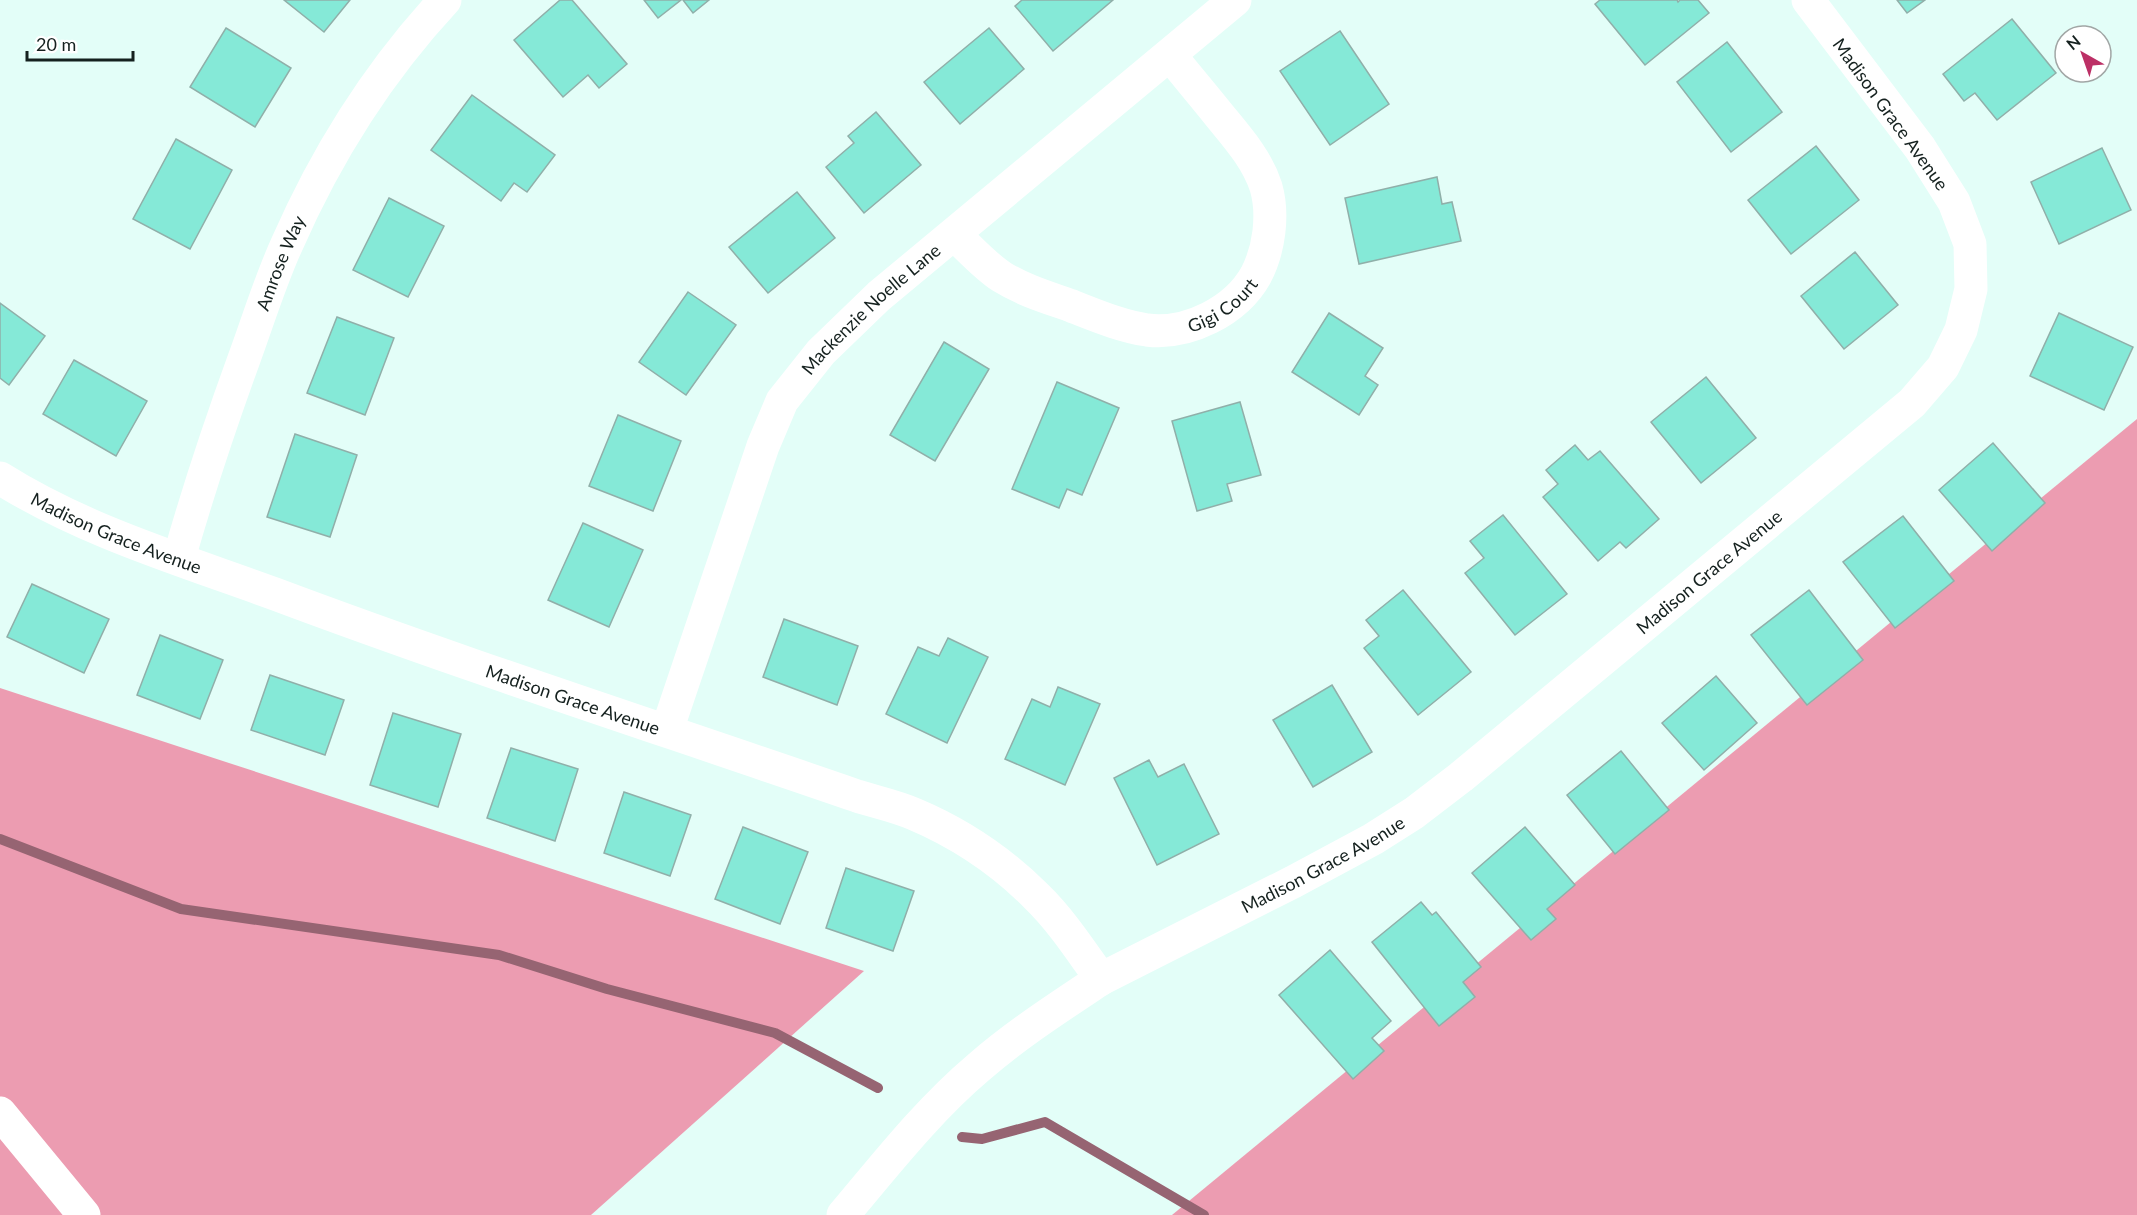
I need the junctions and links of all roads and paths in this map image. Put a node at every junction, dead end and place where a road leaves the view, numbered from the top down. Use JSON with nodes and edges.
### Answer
{"nodes":[{"id":1,"x":445,"y":0,"type":"edge"},
{"id":2,"x":1234,"y":0,"type":"edge"},
{"id":3,"x":1808,"y":0,"type":"edge"},
{"id":4,"x":1170,"y":55,"type":"junction"},
{"id":5,"x":955,"y":235,"type":"junction"},
{"id":6,"x":0,"y":478,"type":"edge"},
{"id":7,"x":179,"y":558,"type":"junction"},
{"id":8,"x":667,"y":730,"type":"junction"},
{"id":9,"x":1101,"y":979,"type":"junction"},
{"id":10,"x":0,"y":1113,"type":"edge"},
{"id":11,"x":84,"y":1215,"type":"edge"},
{"id":12,"x":843,"y":1215,"type":"edge"}],
"edges":[{"from":1,"to":7,"type":"street","name":"Amrose Way"},
{"from":2,"to":4,"type":"street","name":"Mackenzie Noelle Lane"},
{"from":3,"to":9,"type":"street","name":"Madison Grace Avenue"},
{"from":4,"to":5,"type":"street","name":"Mackenzie Noelle Lane"},
{"from":4,"to":5,"type":"street","name":"Gigi Court"},
{"from":5,"to":8,"type":"street","name":"Mackenzie Noelle Lane"},
{"from":6,"to":7,"type":"street","name":"Madison Grace Avenue"},
{"from":7,"to":8,"type":"street","name":"Madison Grace Avenue"},
{"from":8,"to":9,"type":"street","name":"Madison Grace Avenue"},
{"from":9,"to":12,"type":"street","name":"Madison Grace Avenue"},
{"from":10,"to":11,"type":"street"}]}
